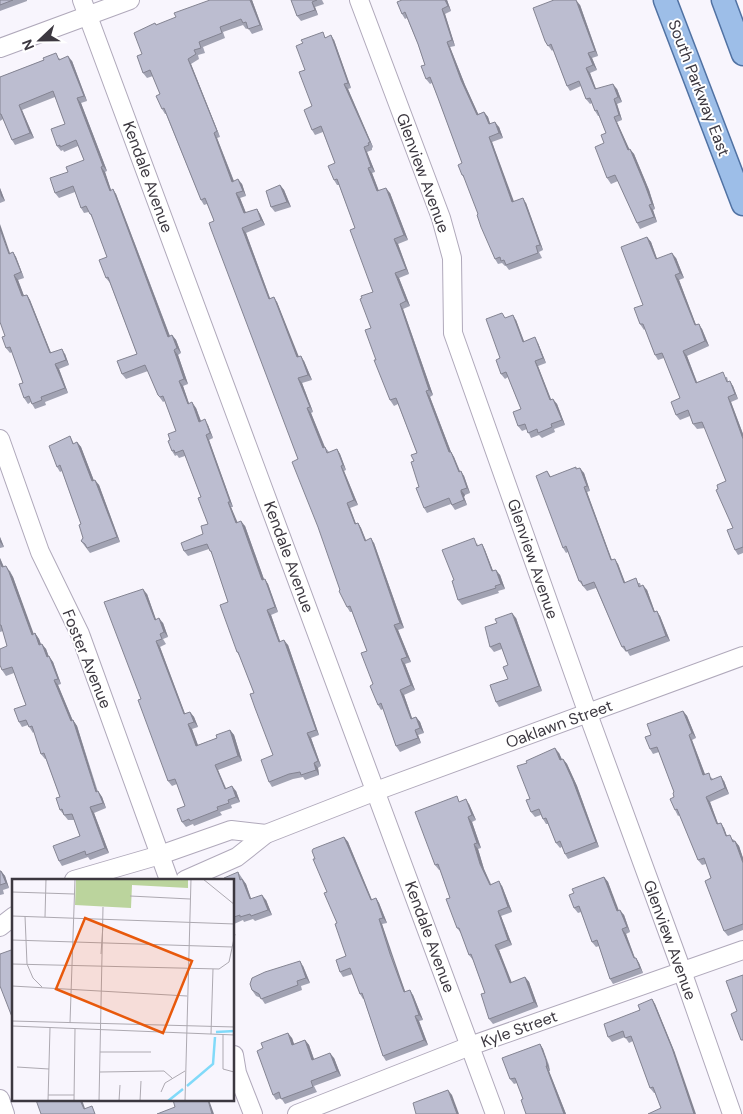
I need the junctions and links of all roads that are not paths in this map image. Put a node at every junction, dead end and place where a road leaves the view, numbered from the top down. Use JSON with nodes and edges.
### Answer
{"nodes":[{"id":1,"x":130,"y":0,"type":"edge"},
{"id":2,"x":358,"y":0,"type":"edge"},
{"id":3,"x":665,"y":0,"type":"edge"},
{"id":4,"x":723,"y":0,"type":"edge"},
{"id":5,"x":85,"y":8,"type":"edge"},
{"id":6,"x":0,"y":48,"type":"edge"},
{"id":7,"x":743,"y":54,"type":"edge"},
{"id":8,"x":743,"y":204,"type":"edge"},
{"id":9,"x":0,"y":439,"type":"edge"},
{"id":10,"x":743,"y":656,"type":"edge"},
{"id":11,"x":588,"y":714,"type":"junction"},
{"id":12,"x":376,"y":791,"type":"junction"},
{"id":13,"x":266,"y":834,"type":"junction"},
{"id":14,"x":160,"y":855,"type":"junction"},
{"id":15,"x":77,"y":879,"type":"edge"},
{"id":16,"x":169,"y":879,"type":"edge"},
{"id":17,"x":187,"y":879,"type":"edge"},
{"id":18,"x":12,"y":918,"type":"edge"},
{"id":19,"x":0,"y":927,"type":"edge"},
{"id":20,"x":743,"y":950,"type":"edge"},
{"id":21,"x":682,"y":971,"type":"junction"},
{"id":22,"x":470,"y":1046,"type":"junction"},
{"id":23,"x":235,"y":1060,"type":"edge"},
{"id":24,"x":0,"y":1099,"type":"edge"},
{"id":25,"x":6,"y":1114,"type":"edge"},
{"id":26,"x":253,"y":1114,"type":"edge"},
{"id":27,"x":297,"y":1114,"type":"edge"},
{"id":28,"x":495,"y":1114,"type":"edge"},
{"id":29,"x":732,"y":1114,"type":"edge"}],
"edges":[{"from":1,"to":5,"type":"street"},
{"from":2,"to":11,"type":"street","name":"Glenview Avenue"},
{"from":3,"to":8,"type":"main road","name":"South Parkway East"},
{"from":4,"to":7,"type":"main road"},
{"from":5,"to":6,"type":"street"},
{"from":5,"to":12,"type":"street","name":"Kendale Avenue"},
{"from":9,"to":14,"type":"street","name":"Foster Avenue"},
{"from":10,"to":11,"type":"street","name":"Oaklawn Street"},
{"from":11,"to":12,"type":"street","name":"Oaklawn Street"},
{"from":11,"to":21,"type":"street","name":"Glenview Avenue"},
{"from":12,"to":13,"type":"street","name":"Oaklawn Street"},
{"from":12,"to":22,"type":"street","name":"Kendale Avenue"},
{"from":13,"to":14,"type":"street"},
{"from":13,"to":17,"type":"street"},
{"from":14,"to":15,"type":"street"},
{"from":14,"to":16,"type":"street","name":"Foster Avenue"},
{"from":18,"to":19,"type":"street"},
{"from":20,"to":21,"type":"street","name":"Kyle Street"},
{"from":21,"to":22,"type":"street","name":"Kyle Street"},
{"from":21,"to":29,"type":"street","name":"Glenview Avenue"},
{"from":22,"to":27,"type":"street","name":"Kyle Street"},
{"from":22,"to":28,"type":"street","name":"Kendale Avenue"},
{"from":23,"to":26,"type":"street"},
{"from":24,"to":25,"type":"street"}]}
